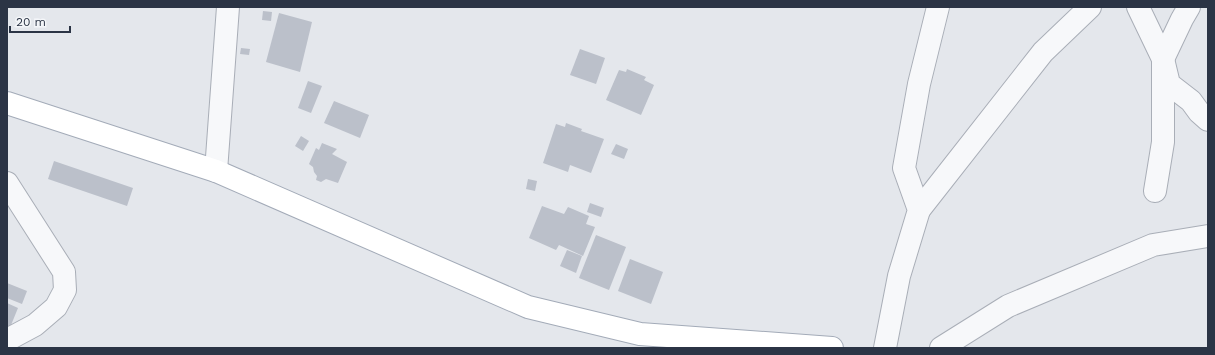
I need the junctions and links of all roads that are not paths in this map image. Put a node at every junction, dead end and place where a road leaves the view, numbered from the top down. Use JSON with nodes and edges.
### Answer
{"nodes":[{"id":1,"x":228,"y":7,"type":"edge"},
{"id":2,"x":938,"y":7,"type":"edge"},
{"id":3,"x":1090,"y":7,"type":"edge"},
{"id":4,"x":1138,"y":7,"type":"edge"},
{"id":5,"x":1189,"y":7,"type":"edge"},
{"id":6,"x":1163,"y":59,"type":"junction"},
{"id":7,"x":7,"y":103,"type":"edge"},
{"id":8,"x":1208,"y":120,"type":"edge"},
{"id":9,"x":216,"y":171,"type":"junction"},
{"id":10,"x":7,"y":183,"type":"edge"},
{"id":11,"x":1155,"y":191,"type":"dead end"},
{"id":12,"x":919,"y":210,"type":"junction"},
{"id":13,"x":1208,"y":236,"type":"edge"},
{"id":14,"x":7,"y":340,"type":"edge"},
{"id":15,"x":832,"y":348,"type":"edge"},
{"id":16,"x":885,"y":348,"type":"edge"},
{"id":17,"x":941,"y":348,"type":"edge"}],
"edges":[{"from":1,"to":9,"type":"street"},
{"from":2,"to":12,"type":"street"},
{"from":3,"to":12,"type":"street"},
{"from":4,"to":6,"type":"street"},
{"from":5,"to":6,"type":"street"},
{"from":6,"to":8,"type":"street"},
{"from":6,"to":11,"type":"street"},
{"from":7,"to":9,"type":"main road"},
{"from":9,"to":15,"type":"main road"},
{"from":10,"to":14,"type":"street"},
{"from":12,"to":16,"type":"street"},
{"from":13,"to":17,"type":"street"}]}
